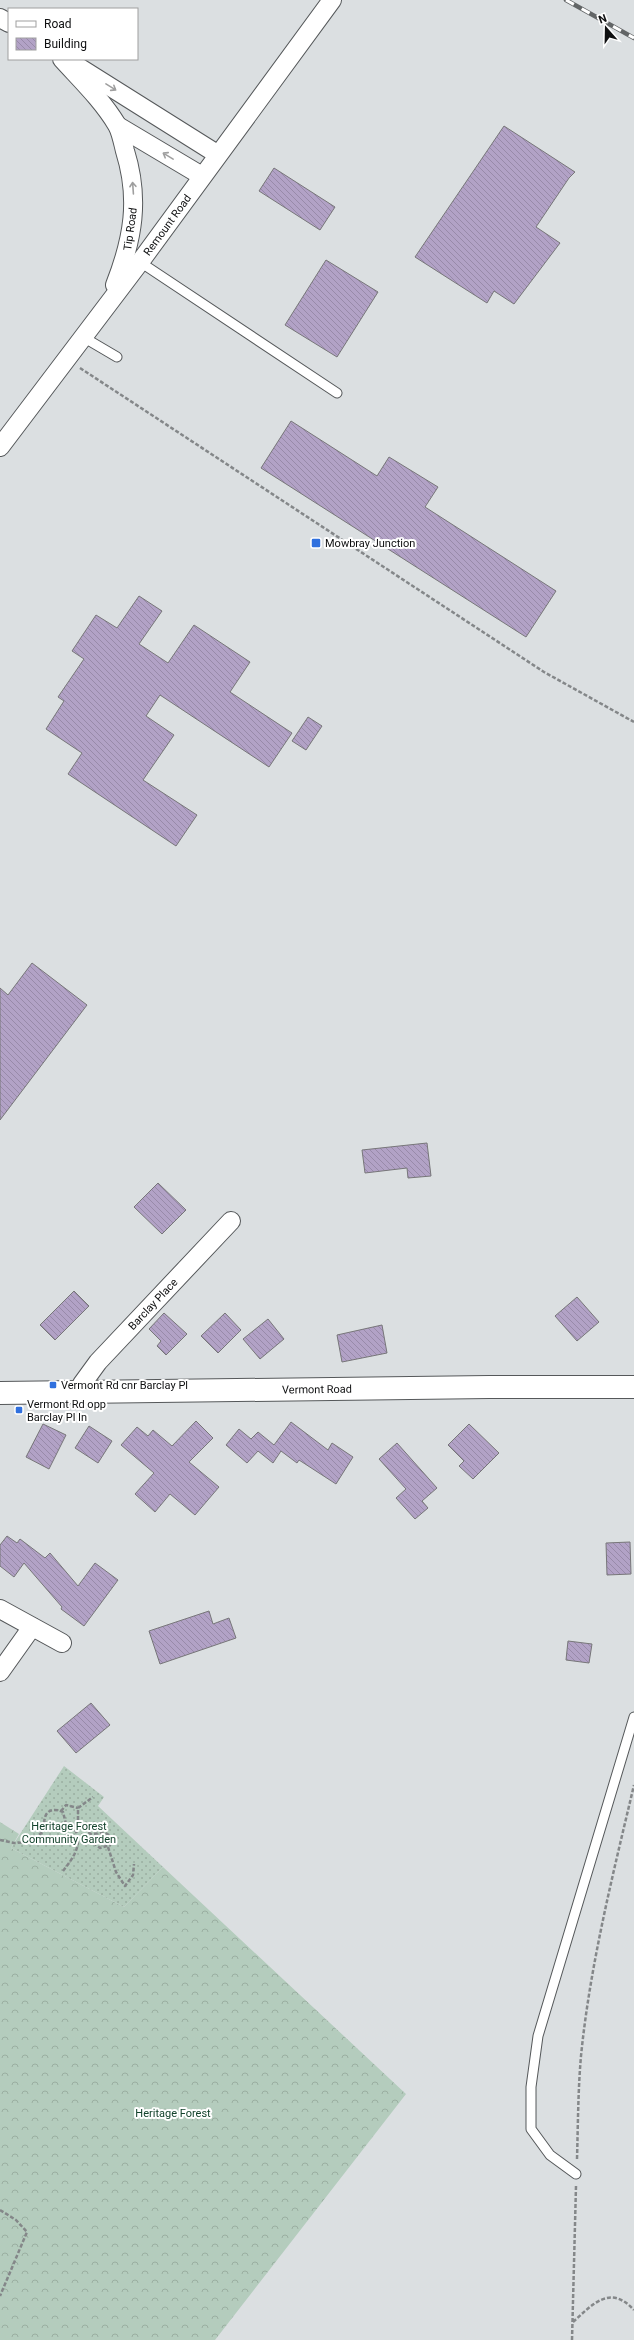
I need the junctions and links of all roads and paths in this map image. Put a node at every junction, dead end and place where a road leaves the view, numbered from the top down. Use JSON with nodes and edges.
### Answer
{"nodes":[{"id":1,"x":332,"y":0,"type":"edge"},
{"id":2,"x":63,"y":60,"type":"edge"},
{"id":3,"x":68,"y":60,"type":"edge"},
{"id":4,"x":140,"y":106,"type":"junction"},
{"id":5,"x":122,"y":128,"type":"junction"},
{"id":6,"x":217,"y":154,"type":"junction"},
{"id":7,"x":202,"y":176,"type":"junction"},
{"id":8,"x":140,"y":262,"type":"junction"},
{"id":9,"x":106,"y":306,"type":"junction"},
{"id":10,"x":83,"y":337,"type":"junction"},
{"id":11,"x":118,"y":357,"type":"dead end"},
{"id":12,"x":66,"y":359,"type":"junction"},
{"id":13,"x":337,"y":392,"type":"dead end"},
{"id":14,"x":0,"y":447,"type":"edge"},
{"id":15,"x":634,"y":722,"type":"edge"},
{"id":16,"x":231,"y":1221,"type":"dead end"},
{"id":17,"x":634,"y":1387,"type":"edge"},
{"id":18,"x":81,"y":1392,"type":"junction"},
{"id":19,"x":0,"y":1393,"type":"edge"},
{"id":20,"x":0,"y":1609,"type":"edge"},
{"id":21,"x":32,"y":1627,"type":"junction"},
{"id":22,"x":62,"y":1644,"type":"dead end"},
{"id":23,"x":0,"y":1672,"type":"edge"},
{"id":24,"x":634,"y":1717,"type":"edge"},
{"id":25,"x":634,"y":1785,"type":"edge"},
{"id":26,"x":93,"y":1797,"type":"dead end"},
{"id":27,"x":78,"y":1808,"type":"junction"},
{"id":28,"x":61,"y":1811,"type":"junction"},
{"id":29,"x":66,"y":1824,"type":"junction"},
{"id":30,"x":78,"y":1826,"type":"junction"},
{"id":31,"x":45,"y":1830,"type":"junction"},
{"id":32,"x":76,"y":1831,"type":"junction"},
{"id":33,"x":92,"y":1834,"type":"junction"},
{"id":34,"x":0,"y":1840,"type":"edge"},
{"id":35,"x":108,"y":1847,"type":"junction"},
{"id":36,"x":134,"y":1864,"type":"dead end"},
{"id":37,"x":63,"y":1871,"type":"dead end"},
{"id":38,"x":576,"y":2174,"type":"junction"},
{"id":39,"x":0,"y":2210,"type":"edge"},
{"id":40,"x":0,"y":2296,"type":"edge"},
{"id":41,"x":634,"y":2310,"type":"edge"},
{"id":42,"x":572,"y":2322,"type":"junction"},
{"id":43,"x":572,"y":2340,"type":"edge"}],
"edges":[{"from":1,"to":6,"type":"street","name":"Remount Road"},
{"from":2,"to":5,"type":"street","name":"Tip Road"},
{"from":3,"to":4,"type":"street","one_way":true},
{"from":4,"to":5,"type":"street"},
{"from":4,"to":6,"type":"street"},
{"from":7,"to":5,"type":"street","name":"Tip Road","one_way":true},
{"from":9,"to":5,"type":"street","name":"Tip Road","one_way":true},
{"from":6,"to":7,"type":"street","name":"Remount Road"},
{"from":7,"to":8,"type":"street","name":"Remount Road"},
{"from":8,"to":9,"type":"street","name":"Remount Road"},
{"from":8,"to":13,"type":"lane"},
{"from":9,"to":10,"type":"street","name":"Remount Road"},
{"from":10,"to":11,"type":"lane"},
{"from":10,"to":12,"type":"street","name":"Remount Road"},
{"from":12,"to":14,"type":"street","name":"Remount Road"},
{"from":12,"to":15,"type":"path"},
{"from":16,"to":18,"type":"street","name":"Barclay Place"},
{"from":17,"to":18,"type":"street","name":"Vermont Road"},
{"from":18,"to":19,"type":"street","name":"Vermont Road"},
{"from":20,"to":21,"type":"street"},
{"from":21,"to":22,"type":"street"},
{"from":21,"to":23,"type":"street"},
{"from":24,"to":38,"type":"lane"},
{"from":25,"to":38,"type":"path"},
{"from":26,"to":27,"type":"path"},
{"from":27,"to":28,"type":"path"},
{"from":27,"to":30,"type":"path"},
{"from":28,"to":29,"type":"path"},
{"from":28,"to":31,"type":"path"},
{"from":29,"to":31,"type":"path"},
{"from":29,"to":32,"type":"path"},
{"from":30,"to":32,"type":"path"},
{"from":30,"to":33,"type":"path"},
{"from":31,"to":34,"type":"path"},
{"from":32,"to":37,"type":"path"},
{"from":33,"to":35,"type":"path"},
{"from":33,"to":35,"type":"path"},
{"from":35,"to":36,"type":"path"},
{"from":38,"to":42,"type":"path"},
{"from":39,"to":40,"type":"path"},
{"from":41,"to":42,"type":"path"},
{"from":42,"to":43,"type":"path"}]}
